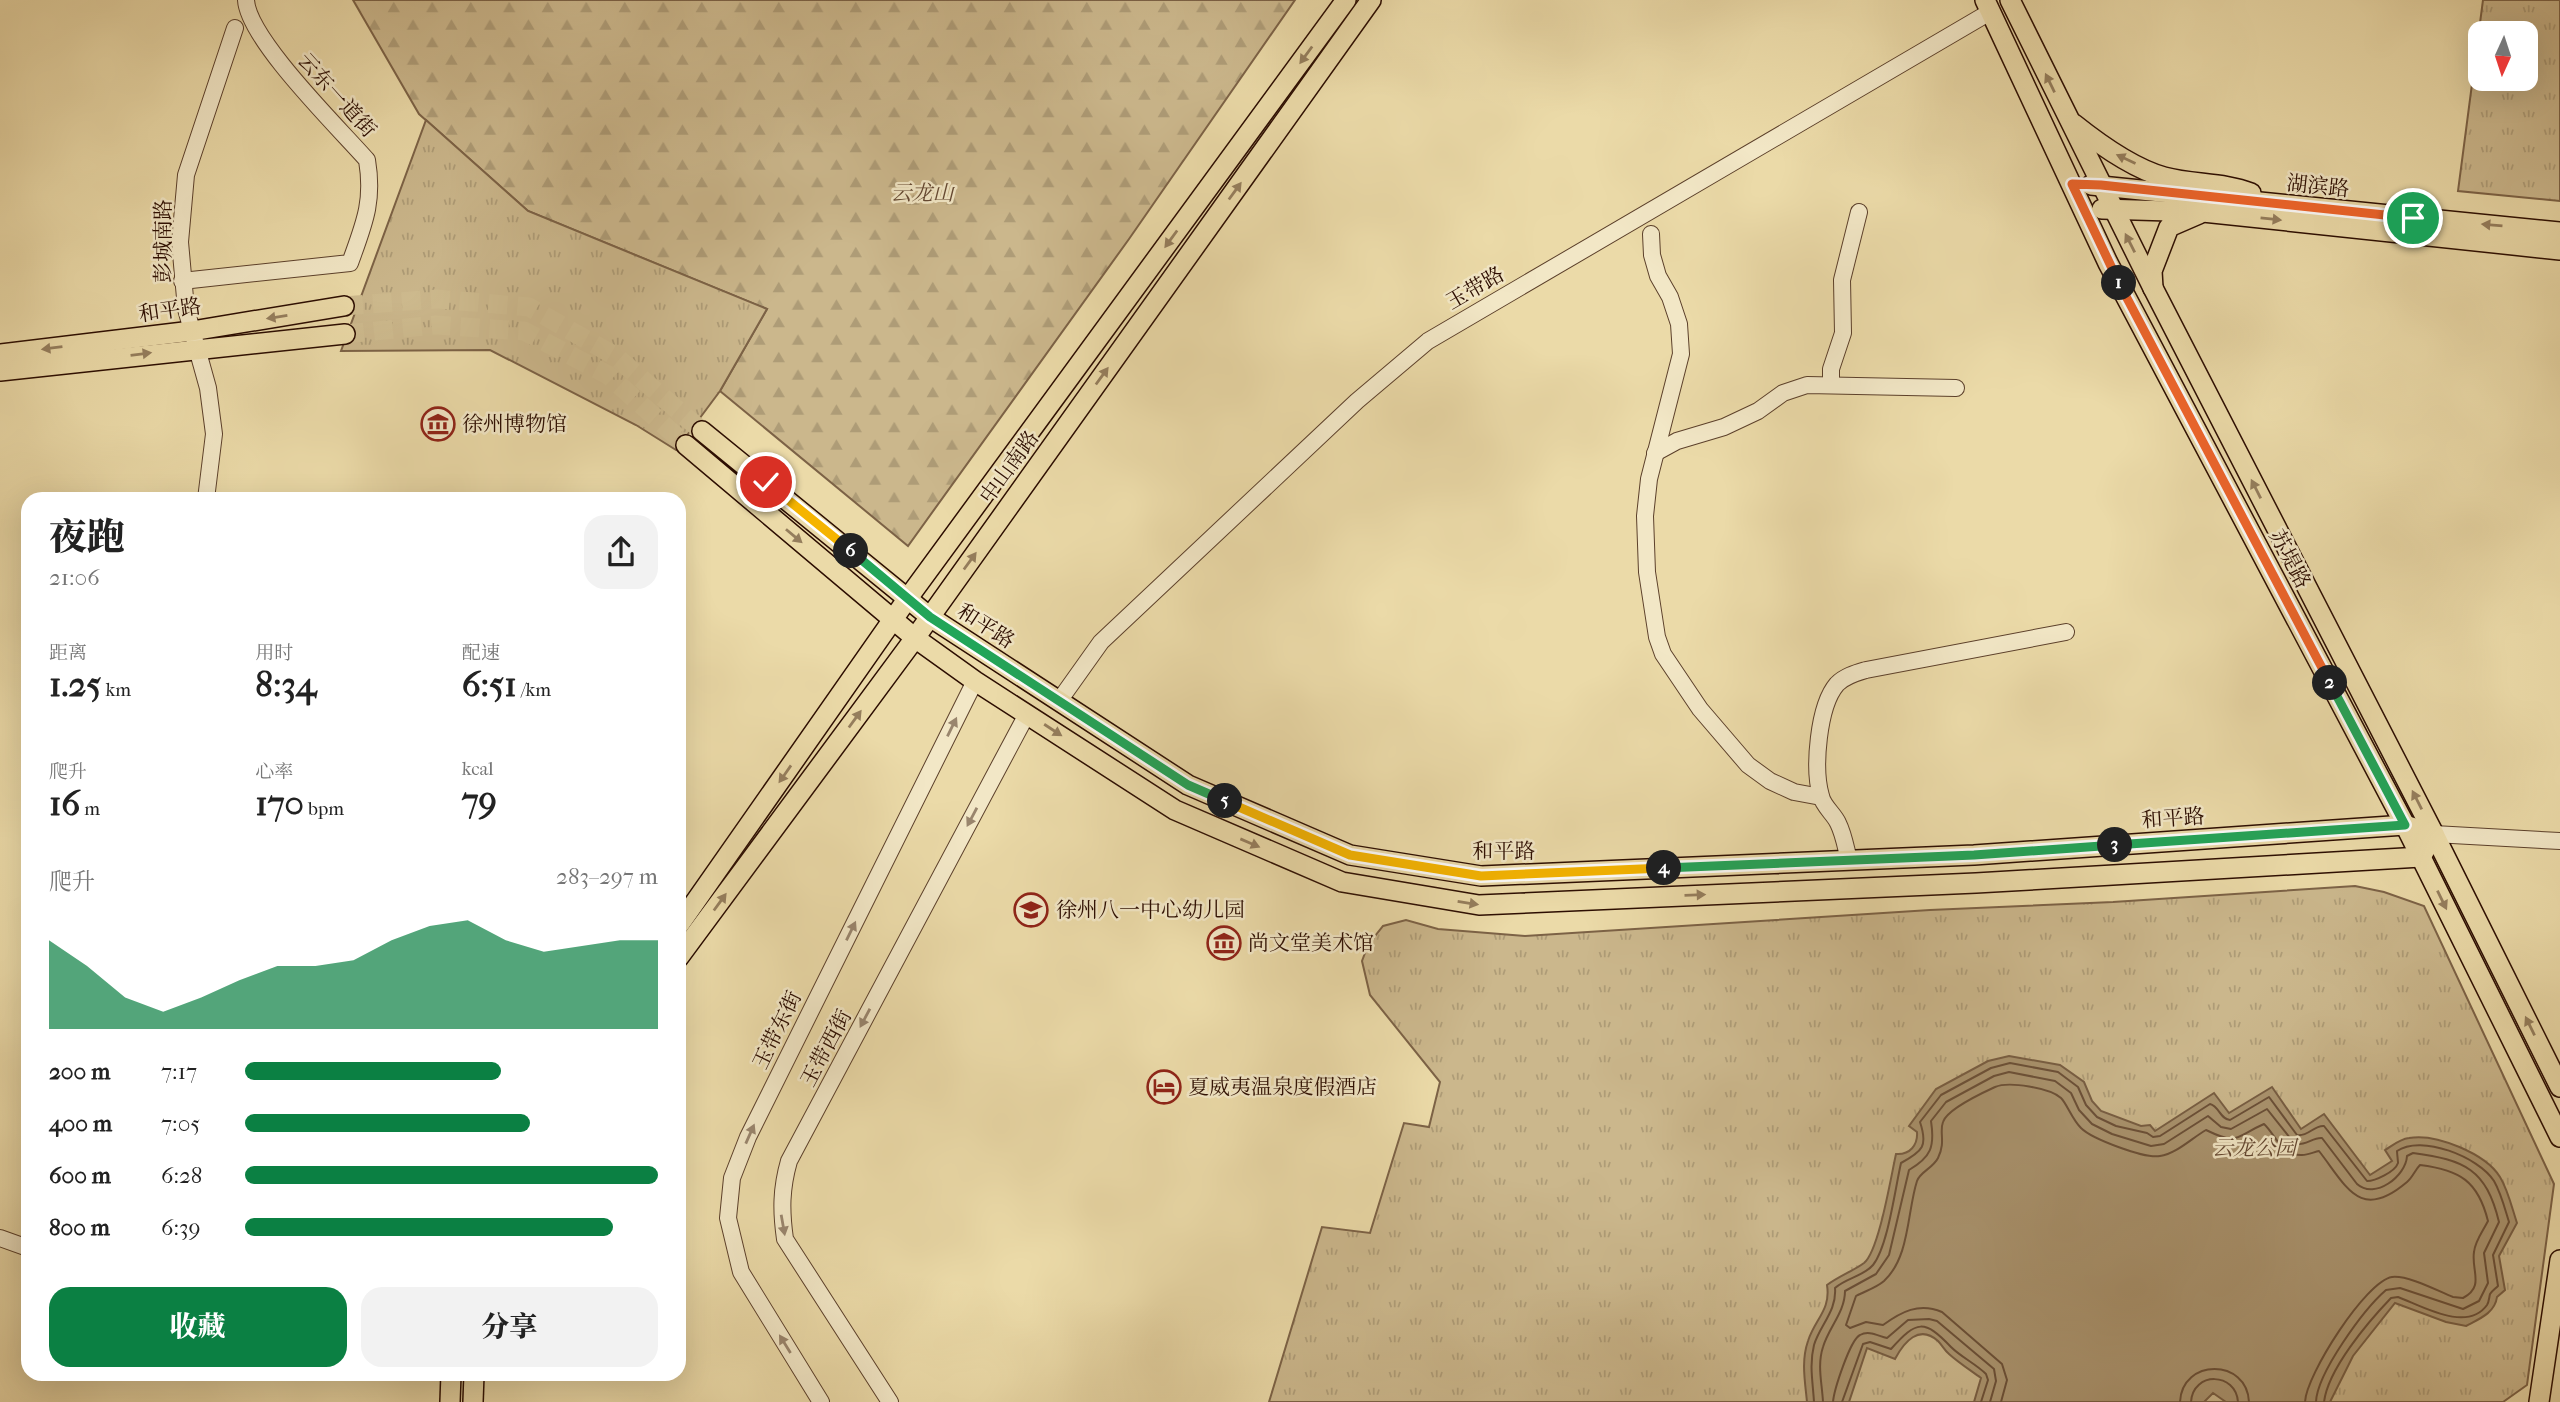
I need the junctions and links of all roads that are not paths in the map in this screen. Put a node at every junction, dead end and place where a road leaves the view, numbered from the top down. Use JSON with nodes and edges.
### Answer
{"nodes":[{"id":1,"x":246,"y":0,"type":"edge"},
{"id":2,"x":1346,"y":0,"type":"edge"},
{"id":3,"x":1371,"y":0,"type":"edge"},
{"id":4,"x":2010,"y":0,"type":"edge"},
{"id":5,"x":1988,"y":6,"type":"edge"},
{"id":6,"x":235,"y":28,"type":"dead end"},
{"id":7,"x":2067,"y":118,"type":"junction"},
{"id":8,"x":2072,"y":184,"type":"junction"},
{"id":9,"x":2101,"y":185,"type":"junction"},
{"id":10,"x":2285,"y":205,"type":"junction"},
{"id":11,"x":2084,"y":209,"type":"junction"},
{"id":12,"x":2113,"y":209,"type":"junction"},
{"id":13,"x":1859,"y":212,"type":"dead end"},
{"id":14,"x":2203,"y":212,"type":"junction"},
{"id":15,"x":2560,"y":232,"type":"edge"},
{"id":16,"x":1651,"y":234,"type":"dead end"},
{"id":17,"x":2560,"y":250,"type":"edge"},
{"id":18,"x":182,"y":281,"type":"junction"},
{"id":19,"x":2153,"y":288,"type":"junction"},
{"id":20,"x":344,"y":306,"type":"tunnel mouth"},
{"id":21,"x":345,"y":334,"type":"tunnel mouth"},
{"id":22,"x":194,"y":340,"type":"junction"},
{"id":23,"x":0,"y":354,"type":"edge"},
{"id":24,"x":0,"y":371,"type":"edge"},
{"id":25,"x":1830,"y":384,"type":"junction"},
{"id":26,"x":1956,"y":387,"type":"dead end"},
{"id":27,"x":702,"y":431,"type":"tunnel mouth"},
{"id":28,"x":686,"y":445,"type":"tunnel mouth"},
{"id":29,"x":1655,"y":453,"type":"junction"},
{"id":30,"x":206,"y":492,"type":"edge"},
{"id":31,"x":908,"y":598,"type":"junction"},
{"id":32,"x":930,"y":617,"type":"junction"},
{"id":33,"x":893,"y":620,"type":"junction"},
{"id":34,"x":2066,"y":632,"type":"dead end"},
{"id":35,"x":915,"y":638,"type":"junction"},
{"id":36,"x":975,"y":681,"type":"junction"},
{"id":37,"x":1059,"y":701,"type":"junction"},
{"id":38,"x":1027,"y":714,"type":"junction"},
{"id":39,"x":1821,"y":797,"type":"junction"},
{"id":40,"x":2405,"y":825,"type":"junction"},
{"id":41,"x":2434,"y":834,"type":"junction"},
{"id":42,"x":2560,"y":841,"type":"edge"},
{"id":43,"x":2421,"y":857,"type":"junction"},
{"id":44,"x":1849,"y":860,"type":"junction"},
{"id":45,"x":686,"y":915,"type":"edge"},
{"id":46,"x":686,"y":948,"type":"edge"},
{"id":47,"x":2560,"y":1087,"type":"edge"},
{"id":48,"x":2560,"y":1137,"type":"edge"},
{"id":49,"x":0,"y":1238,"type":"edge"},
{"id":50,"x":21,"y":1246,"type":"edge"},
{"id":51,"x":2560,"y":1260,"type":"edge"},
{"id":52,"x":451,"y":1381,"type":"edge"},
{"id":53,"x":474,"y":1381,"type":"edge"},
{"id":54,"x":450,"y":1402,"type":"edge"},
{"id":55,"x":473,"y":1402,"type":"edge"},
{"id":56,"x":821,"y":1402,"type":"edge"},
{"id":57,"x":890,"y":1402,"type":"edge"},
{"id":58,"x":2539,"y":1402,"type":"edge"}],
"edges":[{"from":1,"to":18,"type":"street","name":"云东一道街"},
{"from":2,"to":31,"type":"main road","name":"中山南路","one_way":true},
{"from":32,"to":3,"type":"main road","name":"中山南路","one_way":true},
{"from":7,"to":4,"type":"main road","name":"苏堤路","one_way":true},
{"from":5,"to":8,"type":"main road","name":"苏堤路"},
{"from":5,"to":37,"type":"street","name":"玉带路"},
{"from":6,"to":18,"type":"street","name":"彭城南路"},
{"from":7,"to":9,"type":"main road","name":"苏堤路"},
{"from":10,"to":7,"type":"main road","one_way":true},
{"from":8,"to":9,"type":"main road","name":"湖滨路"},
{"from":8,"to":11,"type":"main road","name":"苏堤路"},
{"from":9,"to":10,"type":"main road","name":"湖滨路"},
{"from":9,"to":12,"type":"main road","name":"苏堤路"},
{"from":15,"to":10,"type":"main road","name":"湖滨路","one_way":true},
{"from":11,"to":12,"type":"main road","name":"湖滨路"},
{"from":11,"to":40,"type":"main road","name":"苏堤路"},
{"from":12,"to":14,"type":"main road","name":"湖滨路"},
{"from":19,"to":12,"type":"main road","name":"苏堤路","one_way":true},
{"from":13,"to":25,"type":"street"},
{"from":14,"to":17,"type":"main road","name":"湖滨路","one_way":true},
{"from":14,"to":19,"type":"main road"},
{"from":16,"to":29,"type":"street"},
{"from":18,"to":22,"type":"street","name":"彭城南路"},
{"from":41,"to":19,"type":"main road","name":"苏堤路","one_way":true},
{"from":20,"to":22,"type":"main road","name":"和平路","one_way":true},
{"from":21,"to":22,"type":"main road","name":"和平路"},
{"from":22,"to":23,"type":"main road","name":"和平路","one_way":true},
{"from":24,"to":22,"type":"main road","name":"和平路","one_way":true},
{"from":22,"to":30,"type":"street","name":"彭城南路"},
{"from":25,"to":26,"type":"street"},
{"from":25,"to":29,"type":"street"},
{"from":27,"to":31,"type":"main road","name":"和平路"},
{"from":28,"to":33,"type":"main road","one_way":true},
{"from":29,"to":39,"type":"street"},
{"from":31,"to":32,"type":"main road","name":"和平路"},
{"from":31,"to":33,"type":"main road","name":"中山南路"},
{"from":32,"to":35,"type":"main road","name":"中山南路"},
{"from":32,"to":37,"type":"main road","name":"和平路"},
{"from":33,"to":35,"type":"main road"},
{"from":33,"to":45,"type":"main road","name":"中山南路","one_way":true},
{"from":34,"to":39,"type":"street"},
{"from":35,"to":36,"type":"main road"},
{"from":46,"to":35,"type":"main road","name":"中山南路","one_way":true},
{"from":36,"to":38,"type":"main road"},
{"from":56,"to":36,"type":"street","name":"玉带东街","one_way":true},
{"from":37,"to":44,"type":"main road","name":"和平路"},
{"from":38,"to":43,"type":"main road","one_way":true},
{"from":38,"to":57,"type":"street","name":"玉带西街","one_way":true},
{"from":39,"to":44,"type":"street"},
{"from":40,"to":41,"type":"main road","name":"和平路"},
{"from":40,"to":43,"type":"main road","name":"苏堤路"},
{"from":40,"to":44,"type":"main road","name":"和平路"},
{"from":41,"to":42,"type":"street","name":"和平路"},
{"from":41,"to":43,"type":"main road"},
{"from":47,"to":41,"type":"main road","name":"苏堤路","one_way":true},
{"from":43,"to":48,"type":"main road","name":"苏堤路","one_way":true},
{"from":49,"to":50,"type":"street"},
{"from":51,"to":58,"type":"main road"},
{"from":52,"to":54,"type":"main road"},
{"from":53,"to":55,"type":"main road"}]}
